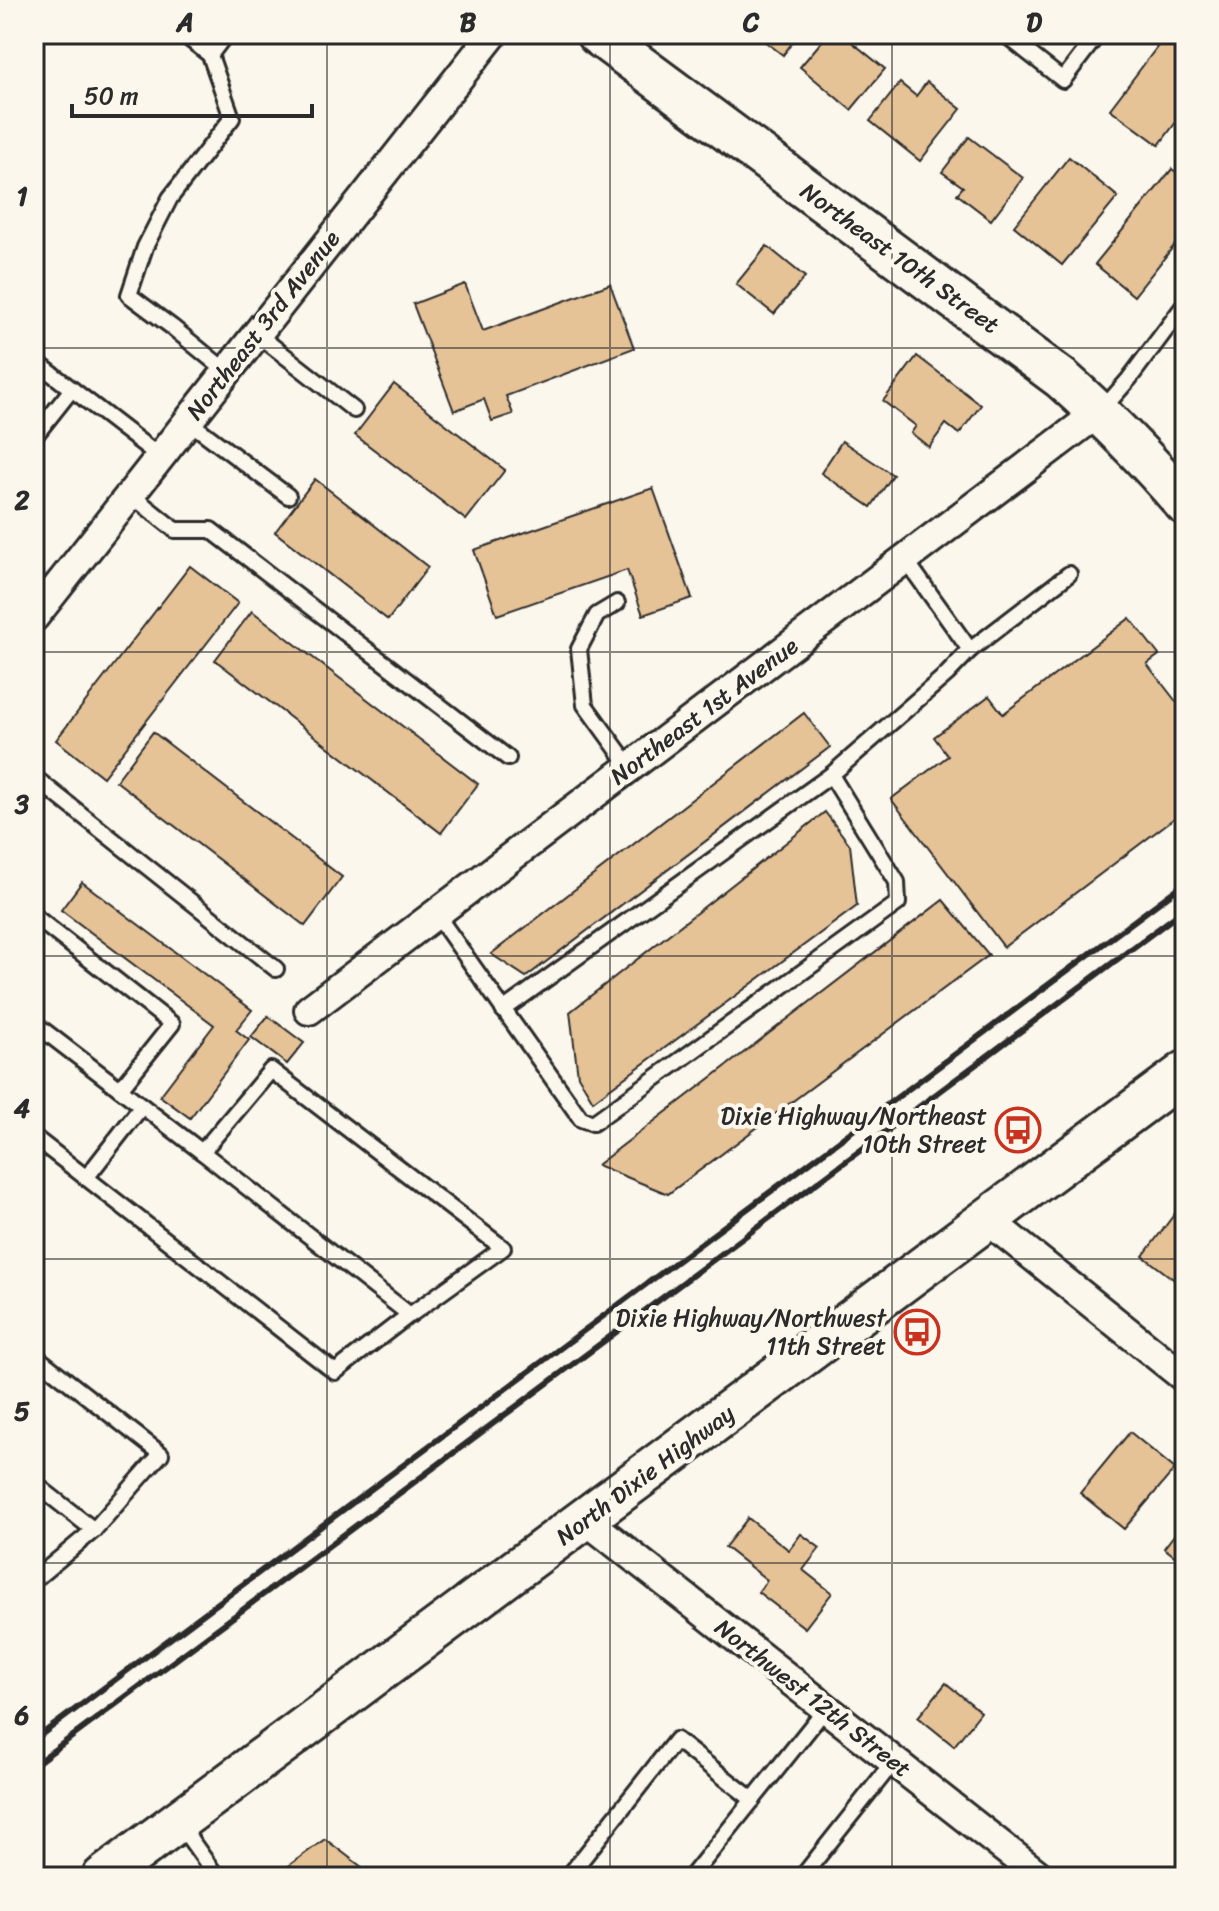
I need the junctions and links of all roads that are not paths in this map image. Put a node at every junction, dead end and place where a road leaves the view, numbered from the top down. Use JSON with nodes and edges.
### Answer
{"nodes":[{"id":1,"x":183,"y":34,"type":"edge"},
{"id":2,"x":226,"y":34,"type":"edge"},
{"id":3,"x":493,"y":34,"type":"edge"},
{"id":4,"x":597,"y":34,"type":"edge"},
{"id":5,"x":1008,"y":34,"type":"edge"},
{"id":6,"x":1098,"y":34,"type":"edge"},
{"id":7,"x":210,"y":55,"type":"junction"},
{"id":8,"x":1185,"y":304,"type":"edge"},
{"id":9,"x":257,"y":334,"type":"junction"},
{"id":10,"x":34,"y":360,"type":"edge"},
{"id":11,"x":227,"y":372,"type":"junction"},
{"id":12,"x":72,"y":389,"type":"junction"},
{"id":13,"x":354,"y":410,"type":"dead end"},
{"id":14,"x":1099,"y":412,"type":"junction"},
{"id":15,"x":188,"y":421,"type":"junction"},
{"id":16,"x":34,"y":437,"type":"edge"},
{"id":17,"x":160,"y":457,"type":"junction"},
{"id":18,"x":130,"y":494,"type":"junction"},
{"id":19,"x":288,"y":496,"type":"dead end"},
{"id":20,"x":1185,"y":504,"type":"edge"},
{"id":21,"x":905,"y":559,"type":"junction"},
{"id":22,"x":1069,"y":574,"type":"dead end"},
{"id":23,"x":617,"y":603,"type":"dead end"},
{"id":24,"x":34,"y":617,"type":"edge"},
{"id":25,"x":970,"y":650,"type":"junction"},
{"id":26,"x":508,"y":758,"type":"dead end"},
{"id":27,"x":630,"y":767,"type":"junction"},
{"id":28,"x":831,"y":775,"type":"junction"},
{"id":29,"x":34,"y":777,"type":"edge"},
{"id":30,"x":436,"y":914,"type":"junction"},
{"id":31,"x":34,"y":916,"type":"edge"},
{"id":32,"x":276,"y":969,"type":"dead end"},
{"id":33,"x":309,"y":1010,"type":"dead end"},
{"id":34,"x":503,"y":1010,"type":"junction"},
{"id":35,"x":34,"y":1023,"type":"edge"},
{"id":36,"x":1185,"y":1072,"type":"edge"},
{"id":37,"x":120,"y":1089,"type":"junction"},
{"id":38,"x":142,"y":1106,"type":"junction"},
{"id":39,"x":34,"y":1137,"type":"edge"},
{"id":40,"x":202,"y":1152,"type":"junction"},
{"id":41,"x":86,"y":1178,"type":"junction"},
{"id":42,"x":988,"y":1220,"type":"junction"},
{"id":43,"x":410,"y":1315,"type":"junction"},
{"id":44,"x":34,"y":1355,"type":"edge"},
{"id":45,"x":1185,"y":1378,"type":"edge"},
{"id":46,"x":34,"y":1483,"type":"edge"},
{"id":47,"x":585,"y":1519,"type":"junction"},
{"id":48,"x":94,"y":1530,"type":"junction"},
{"id":49,"x":34,"y":1580,"type":"edge"},
{"id":50,"x":826,"y":1708,"type":"junction"},
{"id":51,"x":894,"y":1761,"type":"junction"},
{"id":52,"x":753,"y":1800,"type":"junction"},
{"id":53,"x":178,"y":1822,"type":"junction"},
{"id":54,"x":1030,"y":1874,"type":"edge"},
{"id":55,"x":103,"y":1877,"type":"edge"},
{"id":56,"x":217,"y":1877,"type":"edge"},
{"id":57,"x":568,"y":1877,"type":"edge"},
{"id":58,"x":691,"y":1877,"type":"edge"},
{"id":59,"x":802,"y":1877,"type":"edge"}],
"edges":[{"from":1,"to":7,"type":"lane"},
{"from":2,"to":7,"type":"lane"},
{"from":3,"to":9,"type":"street","name":"Northeast 3rd Avenue"},
{"from":4,"to":14,"type":"main road","name":"Northeast 10th Street"},
{"from":5,"to":6,"type":"lane"},
{"from":7,"to":11,"type":"lane"},
{"from":8,"to":14,"type":"lane"},
{"from":9,"to":11,"type":"street","name":"Northeast 3rd Avenue"},
{"from":9,"to":13,"type":"lane"},
{"from":10,"to":12,"type":"lane"},
{"from":11,"to":15,"type":"street","name":"Northeast 3rd Avenue"},
{"from":12,"to":16,"type":"lane"},
{"from":12,"to":17,"type":"lane"},
{"from":14,"to":20,"type":"main road","name":"Northeast 10th Street"},
{"from":14,"to":21,"type":"street","name":"Northeast 1st Avenue"},
{"from":15,"to":17,"type":"street","name":"Northeast 3rd Avenue"},
{"from":15,"to":19,"type":"lane"},
{"from":17,"to":18,"type":"street","name":"Northeast 3rd Avenue"},
{"from":18,"to":24,"type":"street","name":"Northeast 3rd Avenue"},
{"from":18,"to":26,"type":"lane"},
{"from":21,"to":25,"type":"lane"},
{"from":21,"to":27,"type":"street","name":"Northeast 1st Avenue"},
{"from":22,"to":25,"type":"lane"},
{"from":23,"to":27,"type":"lane"},
{"from":25,"to":28,"type":"lane"},
{"from":27,"to":30,"type":"street","name":"Northeast 1st Avenue"},
{"from":28,"to":34,"type":"lane"},
{"from":28,"to":34,"type":"lane"},
{"from":29,"to":32,"type":"lane"},
{"from":30,"to":33,"type":"street","name":"Northeast 1st Avenue"},
{"from":30,"to":34,"type":"lane"},
{"from":31,"to":37,"type":"lane"},
{"from":35,"to":37,"type":"lane"},
{"from":36,"to":42,"type":"main road","name":"North Dixie Highway"},
{"from":37,"to":38,"type":"lane"},
{"from":38,"to":40,"type":"lane"},
{"from":38,"to":41,"type":"lane"},
{"from":39,"to":41,"type":"lane"},
{"from":40,"to":43,"type":"lane"},
{"from":40,"to":43,"type":"lane"},
{"from":41,"to":43,"type":"lane"},
{"from":42,"to":45,"type":"street"},
{"from":42,"to":47,"type":"main road","name":"North Dixie Highway"},
{"from":44,"to":48,"type":"lane"},
{"from":46,"to":48,"type":"lane"},
{"from":47,"to":50,"type":"street","name":"Northwest 12th Street"},
{"from":47,"to":53,"type":"main road","name":"North Dixie Highway"},
{"from":48,"to":49,"type":"lane"},
{"from":50,"to":51,"type":"street","name":"Northwest 12th Street"},
{"from":50,"to":52,"type":"lane"},
{"from":51,"to":54,"type":"street","name":"Northwest 12th Street"},
{"from":51,"to":59,"type":"lane"},
{"from":52,"to":57,"type":"lane"},
{"from":52,"to":58,"type":"lane"},
{"from":53,"to":55,"type":"main road","name":"North Dixie Highway"},
{"from":53,"to":56,"type":"lane"}]}
